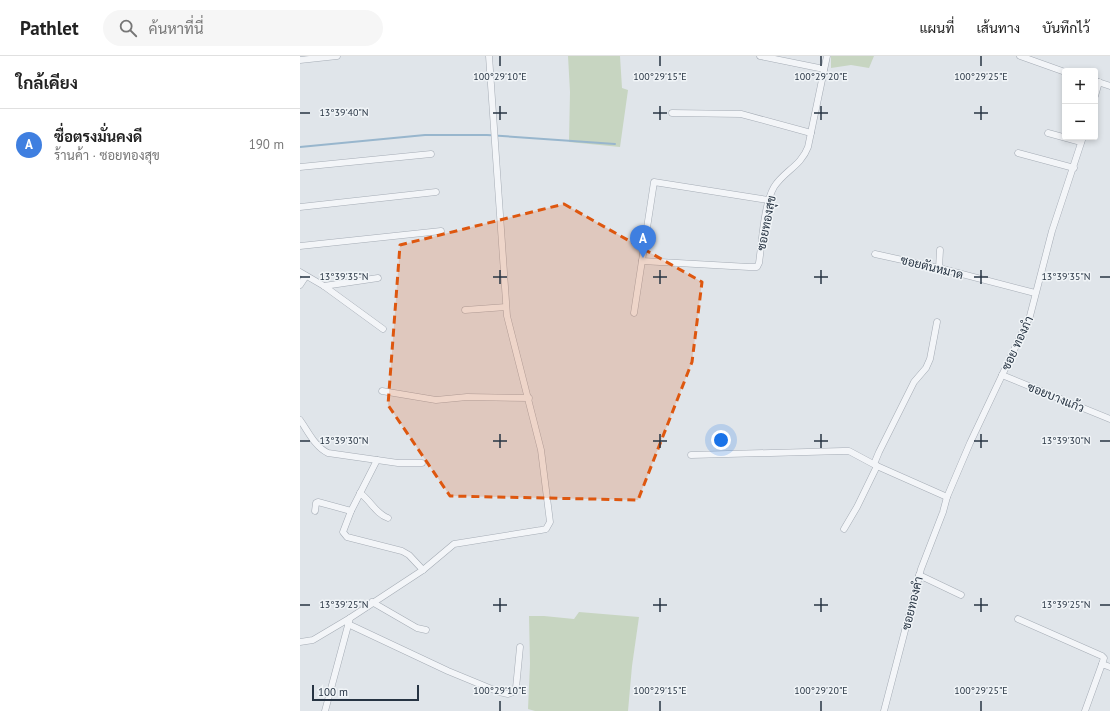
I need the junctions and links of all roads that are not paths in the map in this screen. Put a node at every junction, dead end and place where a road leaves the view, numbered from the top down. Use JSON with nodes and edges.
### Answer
{"nodes":[{"id":1,"x":337,"y":56,"type":"edge"},
{"id":2,"x":489,"y":56,"type":"edge"},
{"id":3,"x":760,"y":56,"type":"edge"},
{"id":4,"x":827,"y":56,"type":"edge"},
{"id":5,"x":1020,"y":56,"type":"edge"},
{"id":6,"x":300,"y":60,"type":"edge"},
{"id":7,"x":824,"y":69,"type":"junction"},
{"id":8,"x":1062,"y":71,"type":"edge"},
{"id":9,"x":1098,"y":82,"type":"edge"},
{"id":10,"x":1110,"y":86,"type":"edge"},
{"id":11,"x":672,"y":113,"type":"dead end"},
{"id":12,"x":811,"y":133,"type":"junction"},
{"id":13,"x":1048,"y":133,"type":"dead end"},
{"id":14,"x":1062,"y":136,"type":"edge"},
{"id":15,"x":1082,"y":140,"type":"edge"},
{"id":16,"x":1018,"y":153,"type":"dead end"},
{"id":17,"x":431,"y":154,"type":"dead end"},
{"id":18,"x":300,"y":167,"type":"edge"},
{"id":19,"x":1074,"y":168,"type":"junction"},
{"id":20,"x":436,"y":192,"type":"dead end"},
{"id":21,"x":768,"y":200,"type":"junction"},
{"id":22,"x":300,"y":205,"type":"edge"},
{"id":23,"x":441,"y":231,"type":"dead end"},
{"id":24,"x":300,"y":246,"type":"edge"},
{"id":25,"x":940,"y":250,"type":"dead end"},
{"id":26,"x":875,"y":254,"type":"dead end"},
{"id":27,"x":642,"y":261,"type":"junction"},
{"id":28,"x":939,"y":268,"type":"junction"},
{"id":29,"x":300,"y":272,"type":"edge"},
{"id":30,"x":306,"y":276,"type":"junction"},
{"id":31,"x":378,"y":278,"type":"dead end"},
{"id":32,"x":300,"y":285,"type":"edge"},
{"id":33,"x":324,"y":286,"type":"junction"},
{"id":34,"x":1035,"y":293,"type":"junction"},
{"id":35,"x":506,"y":307,"type":"junction"},
{"id":36,"x":465,"y":310,"type":"dead end"},
{"id":37,"x":634,"y":313,"type":"dead end"},
{"id":38,"x":937,"y":322,"type":"dead end"},
{"id":39,"x":383,"y":329,"type":"dead end"},
{"id":40,"x":1002,"y":375,"type":"junction"},
{"id":41,"x":382,"y":392,"type":"dead end"},
{"id":42,"x":528,"y":398,"type":"junction"},
{"id":43,"x":1110,"y":419,"type":"edge"},
{"id":44,"x":300,"y":420,"type":"edge"},
{"id":45,"x":691,"y":455,"type":"dead end"},
{"id":46,"x":377,"y":460,"type":"junction"},
{"id":47,"x":422,"y":463,"type":"dead end"},
{"id":48,"x":876,"y":465,"type":"junction"},
{"id":49,"x":360,"y":493,"type":"junction"},
{"id":50,"x":947,"y":497,"type":"junction"},
{"id":51,"x":351,"y":510,"type":"junction"},
{"id":52,"x":315,"y":511,"type":"dead end"},
{"id":53,"x":388,"y":518,"type":"dead end"},
{"id":54,"x":844,"y":529,"type":"dead end"},
{"id":55,"x":423,"y":570,"type":"junction"},
{"id":56,"x":919,"y":573,"type":"junction"},
{"id":57,"x":961,"y":595,"type":"dead end"},
{"id":58,"x":372,"y":602,"type":"junction"},
{"id":59,"x":1018,"y":619,"type":"dead end"},
{"id":60,"x":349,"y":622,"type":"junction"},
{"id":61,"x":426,"y":630,"type":"dead end"},
{"id":62,"x":300,"y":642,"type":"edge"},
{"id":63,"x":520,"y":647,"type":"dead end"},
{"id":64,"x":1102,"y":664,"type":"junction"},
{"id":65,"x":1110,"y":667,"type":"edge"},
{"id":66,"x":324,"y":711,"type":"edge"},
{"id":67,"x":884,"y":711,"type":"edge"},
{"id":68,"x":1085,"y":711,"type":"edge"}],
"edges":[{"from":1,"to":6,"type":"street"},
{"from":2,"to":35,"type":"street"},
{"from":3,"to":7,"type":"street"},
{"from":4,"to":7,"type":"street","name":"ซอยทองสุข"},
{"from":5,"to":8,"type":"street"},
{"from":7,"to":12,"type":"street","name":"ซอยทองสุข"},
{"from":9,"to":10,"type":"street"},
{"from":11,"to":12,"type":"street"},
{"from":12,"to":21,"type":"street","name":"ซอยทองสุข"},
{"from":13,"to":14,"type":"street"},
{"from":15,"to":19,"type":"street","name":"ซอย ทองภํา"},
{"from":16,"to":19,"type":"street"},
{"from":17,"to":18,"type":"street"},
{"from":19,"to":34,"type":"street","name":"ซอย ทองภํา"},
{"from":20,"to":22,"type":"street"},
{"from":21,"to":27,"type":"street","name":"ซอยทองสุข"},
{"from":21,"to":27,"type":"street"},
{"from":23,"to":24,"type":"street"},
{"from":25,"to":28,"type":"street"},
{"from":26,"to":28,"type":"street","name":"ซอยตันหมาด"},
{"from":27,"to":37,"type":"street"},
{"from":28,"to":34,"type":"street","name":"ซอยตันหมาด"},
{"from":29,"to":30,"type":"street"},
{"from":30,"to":32,"type":"street"},
{"from":30,"to":33,"type":"street"},
{"from":31,"to":33,"type":"street"},
{"from":33,"to":39,"type":"street"},
{"from":34,"to":40,"type":"street","name":"ซอย ทองภํา"},
{"from":35,"to":36,"type":"street"},
{"from":35,"to":42,"type":"street"},
{"from":38,"to":48,"type":"street"},
{"from":40,"to":43,"type":"street","name":"ซอยบางแก้ว"},
{"from":40,"to":50,"type":"street","name":"ซอย ทองภํา"},
{"from":41,"to":42,"type":"street"},
{"from":42,"to":55,"type":"street"},
{"from":44,"to":46,"type":"street"},
{"from":45,"to":48,"type":"street"},
{"from":46,"to":47,"type":"street"},
{"from":46,"to":49,"type":"street"},
{"from":48,"to":50,"type":"street"},
{"from":48,"to":54,"type":"street"},
{"from":49,"to":51,"type":"street"},
{"from":49,"to":53,"type":"street"},
{"from":50,"to":56,"type":"street","name":"ซอยทองคำ"},
{"from":51,"to":52,"type":"street"},
{"from":51,"to":55,"type":"street"},
{"from":55,"to":58,"type":"street"},
{"from":56,"to":57,"type":"street"},
{"from":56,"to":67,"type":"street","name":"ซอยทองคำ"},
{"from":58,"to":60,"type":"street"},
{"from":58,"to":61,"type":"street"},
{"from":59,"to":64,"type":"street"},
{"from":60,"to":62,"type":"street"},
{"from":60,"to":63,"type":"street"},
{"from":60,"to":66,"type":"street"},
{"from":64,"to":65,"type":"street"},
{"from":64,"to":68,"type":"street"}]}
